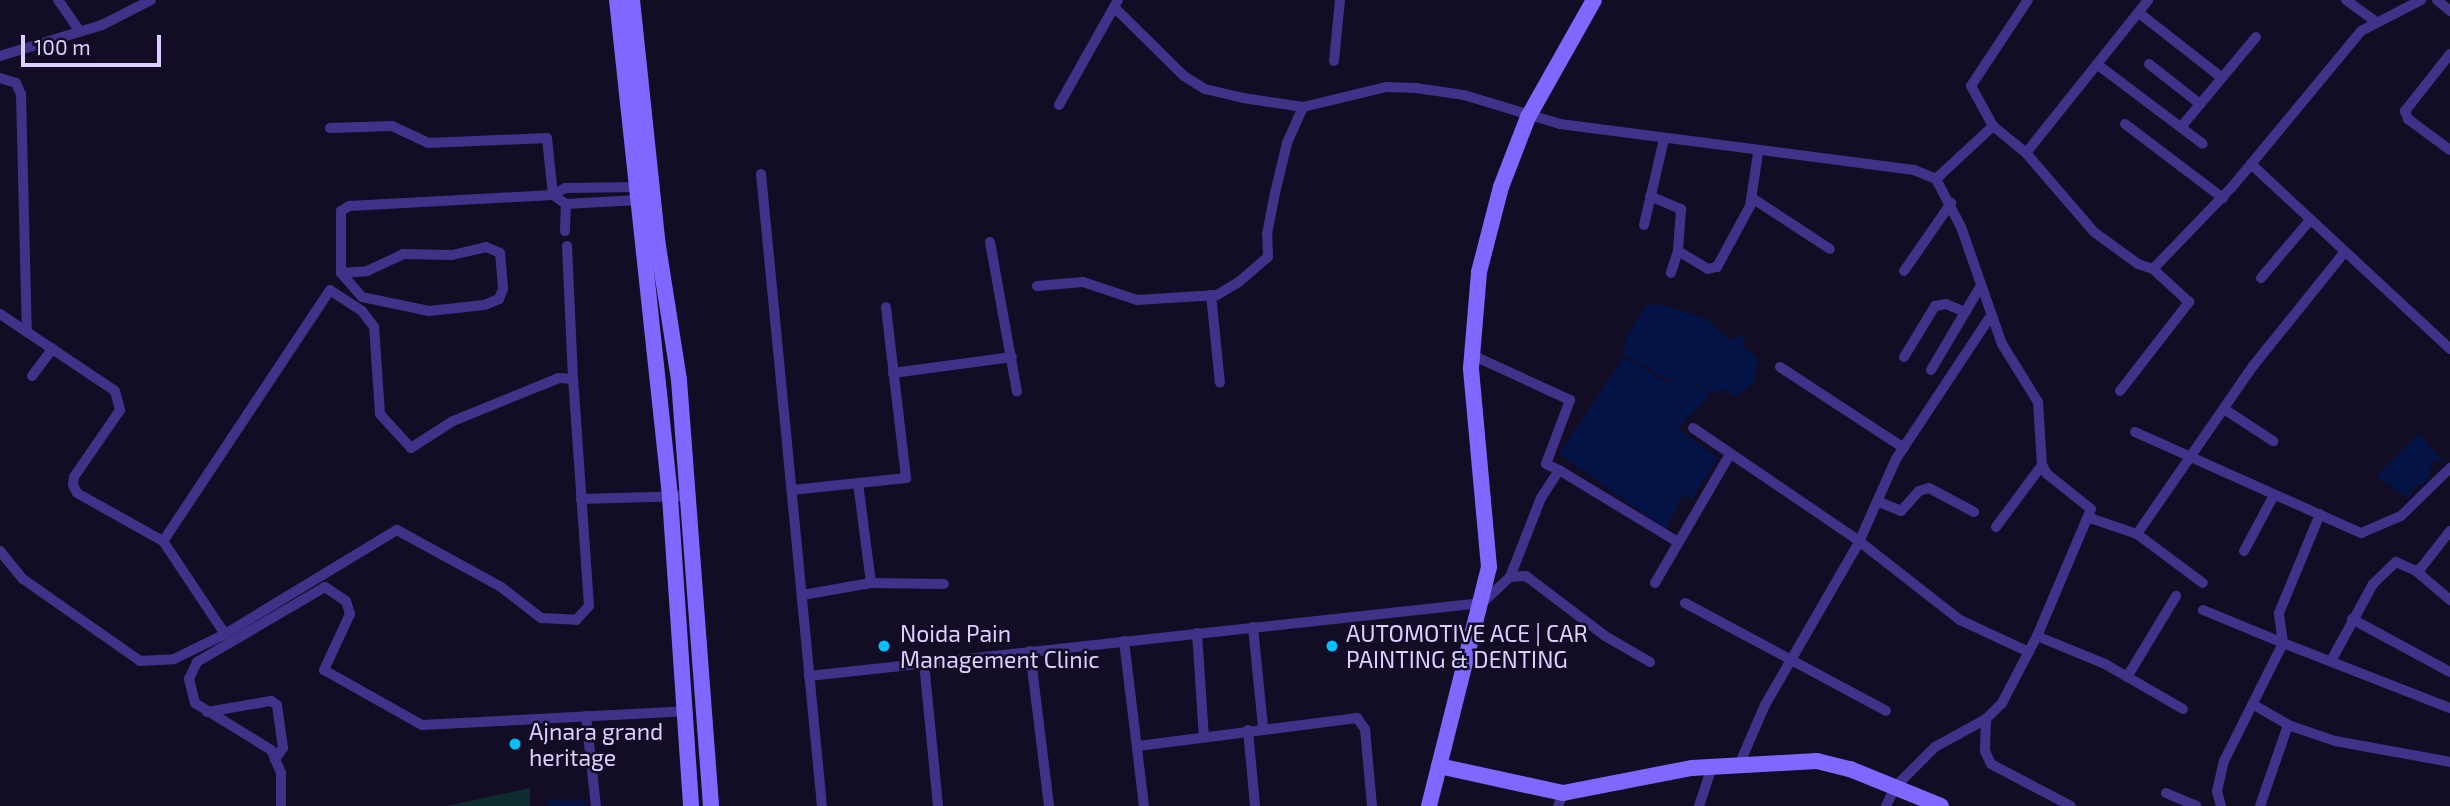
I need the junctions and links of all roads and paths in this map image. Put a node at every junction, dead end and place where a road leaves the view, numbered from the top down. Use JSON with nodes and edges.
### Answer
{"nodes":[{"id":1,"x":58,"y":0,"type":"edge"},
{"id":2,"x":151,"y":0,"type":"edge"},
{"id":3,"x":617,"y":0,"type":"edge"},
{"id":4,"x":632,"y":0,"type":"edge"},
{"id":5,"x":1340,"y":0,"type":"edge"},
{"id":6,"x":1594,"y":0,"type":"edge"},
{"id":7,"x":2028,"y":0,"type":"edge"},
{"id":8,"x":2148,"y":0,"type":"edge"},
{"id":9,"x":2346,"y":0,"type":"edge"},
{"id":10,"x":2421,"y":0,"type":"edge"},
{"id":11,"x":2437,"y":0,"type":"edge"},
{"id":12,"x":1116,"y":4,"type":"edge"},
{"id":13,"x":2450,"y":11,"type":"edge"},
{"id":14,"x":2139,"y":13,"type":"junction"},
{"id":15,"x":2374,"y":20,"type":"junction"},
{"id":16,"x":80,"y":32,"type":"junction"},
{"id":17,"x":2256,"y":37,"type":"dead end"},
{"id":18,"x":2450,"y":54,"type":"edge"},
{"id":19,"x":0,"y":56,"type":"edge"},
{"id":20,"x":1334,"y":61,"type":"dead end"},
{"id":21,"x":2149,"y":64,"type":"dead end"},
{"id":22,"x":2098,"y":65,"type":"junction"},
{"id":23,"x":2221,"y":77,"type":"junction"},
{"id":24,"x":0,"y":78,"type":"edge"},
{"id":25,"x":2200,"y":104,"type":"junction"},
{"id":26,"x":1059,"y":105,"type":"dead end"},
{"id":27,"x":1304,"y":107,"type":"junction"},
{"id":28,"x":1528,"y":117,"type":"junction"},
{"id":29,"x":2125,"y":124,"type":"dead end"},
{"id":30,"x":1993,"y":126,"type":"junction"},
{"id":31,"x":2181,"y":127,"type":"junction"},
{"id":32,"x":330,"y":128,"type":"dead end"},
{"id":33,"x":1664,"y":139,"type":"junction"},
{"id":34,"x":2203,"y":144,"type":"dead end"},
{"id":35,"x":2450,"y":150,"type":"edge"},
{"id":36,"x":2026,"y":152,"type":"junction"},
{"id":37,"x":1758,"y":153,"type":"junction"},
{"id":38,"x":2251,"y":164,"type":"junction"},
{"id":39,"x":761,"y":174,"type":"dead end"},
{"id":40,"x":1936,"y":179,"type":"junction"},
{"id":41,"x":638,"y":194,"type":"junction"},
{"id":42,"x":553,"y":195,"type":"junction"},
{"id":43,"x":1650,"y":196,"type":"junction"},
{"id":44,"x":1752,"y":198,"type":"junction"},
{"id":45,"x":2222,"y":198,"type":"junction"},
{"id":46,"x":1951,"y":203,"type":"junction"},
{"id":47,"x":566,"y":204,"type":"junction"},
{"id":48,"x":2309,"y":220,"type":"junction"},
{"id":49,"x":1644,"y":225,"type":"dead end"},
{"id":50,"x":565,"y":231,"type":"dead end"},
{"id":51,"x":990,"y":242,"type":"dead end"},
{"id":52,"x":568,"y":246,"type":"dead end"},
{"id":53,"x":1830,"y":248,"type":"dead end"},
{"id":54,"x":1678,"y":251,"type":"junction"},
{"id":55,"x":2344,"y":253,"type":"junction"},
{"id":56,"x":2153,"y":269,"type":"junction"},
{"id":57,"x":1904,"y":271,"type":"dead end"},
{"id":58,"x":341,"y":273,"type":"junction"},
{"id":59,"x":1671,"y":273,"type":"dead end"},
{"id":60,"x":2261,"y":278,"type":"dead end"},
{"id":61,"x":1037,"y":286,"type":"dead end"},
{"id":62,"x":1980,"y":287,"type":"junction"},
{"id":63,"x":1212,"y":295,"type":"junction"},
{"id":64,"x":886,"y":307,"type":"dead end"},
{"id":65,"x":1965,"y":312,"type":"junction"},
{"id":66,"x":0,"y":314,"type":"edge"},
{"id":67,"x":1990,"y":317,"type":"junction"},
{"id":68,"x":27,"y":332,"type":"junction"},
{"id":69,"x":52,"y":349,"type":"junction"},
{"id":70,"x":2450,"y":349,"type":"edge"},
{"id":71,"x":1472,"y":355,"type":"junction"},
{"id":72,"x":1012,"y":357,"type":"junction"},
{"id":73,"x":1904,"y":357,"type":"dead end"},
{"id":74,"x":1780,"y":368,"type":"dead end"},
{"id":75,"x":1930,"y":370,"type":"dead end"},
{"id":76,"x":893,"y":373,"type":"junction"},
{"id":77,"x":32,"y":376,"type":"dead end"},
{"id":78,"x":573,"y":379,"type":"junction"},
{"id":79,"x":1220,"y":383,"type":"dead end"},
{"id":80,"x":2120,"y":391,"type":"dead end"},
{"id":81,"x":1017,"y":392,"type":"dead end"},
{"id":82,"x":2224,"y":409,"type":"junction"},
{"id":83,"x":1693,"y":428,"type":"dead end"},
{"id":84,"x":2135,"y":432,"type":"dead end"},
{"id":85,"x":2273,"y":441,"type":"dead end"},
{"id":86,"x":1904,"y":447,"type":"junction"},
{"id":87,"x":1730,"y":454,"type":"junction"},
{"id":88,"x":2191,"y":460,"type":"junction"},
{"id":89,"x":2042,"y":465,"type":"junction"},
{"id":90,"x":2450,"y":468,"type":"edge"},
{"id":91,"x":1559,"y":470,"type":"junction"},
{"id":92,"x":858,"y":483,"type":"junction"},
{"id":93,"x":792,"y":490,"type":"junction"},
{"id":94,"x":2274,"y":495,"type":"junction"},
{"id":95,"x":678,"y":496,"type":"junction"},
{"id":96,"x":581,"y":499,"type":"junction"},
{"id":97,"x":1879,"y":502,"type":"junction"},
{"id":98,"x":1973,"y":512,"type":"dead end"},
{"id":99,"x":2320,"y":514,"type":"junction"},
{"id":100,"x":2090,"y":517,"type":"junction"},
{"id":101,"x":1996,"y":527,"type":"dead end"},
{"id":102,"x":2450,"y":531,"type":"edge"},
{"id":103,"x":2137,"y":534,"type":"junction"},
{"id":104,"x":163,"y":541,"type":"junction"},
{"id":105,"x":1678,"y":542,"type":"junction"},
{"id":106,"x":1858,"y":542,"type":"junction"},
{"id":107,"x":0,"y":551,"type":"edge"},
{"id":108,"x":2244,"y":551,"type":"dead end"},
{"id":109,"x":2416,"y":571,"type":"junction"},
{"id":110,"x":1510,"y":577,"type":"junction"},
{"id":111,"x":871,"y":583,"type":"junction"},
{"id":112,"x":1655,"y":583,"type":"dead end"},
{"id":113,"x":2203,"y":583,"type":"dead end"},
{"id":114,"x":944,"y":584,"type":"dead end"},
{"id":115,"x":802,"y":595,"type":"junction"},
{"id":116,"x":2176,"y":596,"type":"dead end"},
{"id":117,"x":2450,"y":600,"type":"edge"},
{"id":118,"x":1482,"y":603,"type":"junction"},
{"id":119,"x":1685,"y":603,"type":"dead end"},
{"id":120,"x":2203,"y":610,"type":"dead end"},
{"id":121,"x":2352,"y":619,"type":"junction"},
{"id":122,"x":1253,"y":627,"type":"junction"},
{"id":123,"x":1196,"y":633,"type":"junction"},
{"id":124,"x":225,"y":634,"type":"junction"},
{"id":125,"x":2037,"y":636,"type":"junction"},
{"id":126,"x":1124,"y":641,"type":"junction"},
{"id":127,"x":2283,"y":643,"type":"junction"},
{"id":128,"x":1030,"y":651,"type":"junction"},
{"id":129,"x":2029,"y":652,"type":"junction"},
{"id":130,"x":1790,"y":658,"type":"junction"},
{"id":131,"x":2331,"y":661,"type":"junction"},
{"id":132,"x":1650,"y":662,"type":"dead end"},
{"id":133,"x":924,"y":663,"type":"junction"},
{"id":134,"x":2450,"y":672,"type":"edge"},
{"id":135,"x":809,"y":676,"type":"junction"},
{"id":136,"x":2127,"y":677,"type":"junction"},
{"id":137,"x":2254,"y":705,"type":"junction"},
{"id":138,"x":2450,"y":708,"type":"edge"},
{"id":139,"x":2183,"y":709,"type":"dead end"},
{"id":140,"x":685,"y":710,"type":"junction"},
{"id":141,"x":1886,"y":711,"type":"dead end"},
{"id":142,"x":207,"y":712,"type":"junction"},
{"id":143,"x":586,"y":716,"type":"junction"},
{"id":144,"x":1986,"y":719,"type":"junction"},
{"id":145,"x":2288,"y":725,"type":"junction"},
{"id":146,"x":1263,"y":727,"type":"junction"},
{"id":147,"x":1248,"y":730,"type":"junction"},
{"id":148,"x":1205,"y":738,"type":"junction"},
{"id":149,"x":1138,"y":746,"type":"junction"},
{"id":150,"x":275,"y":759,"type":"junction"},
{"id":151,"x":2450,"y":762,"type":"edge"},
{"id":152,"x":1739,"y":765,"type":"junction"},
{"id":153,"x":1439,"y":766,"type":"junction"},
{"id":154,"x":1712,"y":767,"type":"junction"},
{"id":155,"x":1896,"y":786,"type":"junction"},
{"id":156,"x":2166,"y":793,"type":"dead end"},
{"id":157,"x":1560,"y":799,"type":"edge"},
{"id":158,"x":281,"y":806,"type":"edge"},
{"id":159,"x":596,"y":806,"type":"edge"},
{"id":160,"x":691,"y":806,"type":"edge"},
{"id":161,"x":710,"y":806,"type":"edge"},
{"id":162,"x":822,"y":806,"type":"edge"},
{"id":163,"x":938,"y":806,"type":"edge"},
{"id":164,"x":1049,"y":806,"type":"edge"},
{"id":165,"x":1144,"y":806,"type":"edge"},
{"id":166,"x":1255,"y":806,"type":"edge"},
{"id":167,"x":1372,"y":806,"type":"edge"},
{"id":168,"x":1429,"y":806,"type":"edge"},
{"id":169,"x":1699,"y":806,"type":"edge"},
{"id":170,"x":1886,"y":806,"type":"edge"},
{"id":171,"x":1941,"y":806,"type":"edge"},
{"id":172,"x":2071,"y":806,"type":"edge"},
{"id":173,"x":2196,"y":806,"type":"edge"},
{"id":174,"x":2221,"y":806,"type":"edge"},
{"id":175,"x":2260,"y":806,"type":"edge"}],
"edges":[{"from":1,"to":16,"type":"street"},
{"from":2,"to":16,"type":"street"},
{"from":3,"to":41,"type":"street"},
{"from":4,"to":95,"type":"street"},
{"from":5,"to":20,"type":"street"},
{"from":6,"to":28,"type":"street"},
{"from":7,"to":30,"type":"street"},
{"from":8,"to":14,"type":"street"},
{"from":9,"to":15,"type":"street"},
{"from":10,"to":15,"type":"street"},
{"from":11,"to":13,"type":"street"},
{"from":12,"to":26,"type":"street"},
{"from":12,"to":27,"type":"street"},
{"from":14,"to":22,"type":"street"},
{"from":14,"to":23,"type":"street"},
{"from":15,"to":38,"type":"street"},
{"from":16,"to":19,"type":"street"},
{"from":17,"to":23,"type":"street"},
{"from":18,"to":35,"type":"street"},
{"from":21,"to":25,"type":"street"},
{"from":22,"to":31,"type":"street"},
{"from":22,"to":36,"type":"street"},
{"from":23,"to":25,"type":"street"},
{"from":24,"to":68,"type":"street"},
{"from":25,"to":31,"type":"street"},
{"from":27,"to":28,"type":"street"},
{"from":27,"to":63,"type":"street"},
{"from":28,"to":33,"type":"street"},
{"from":28,"to":71,"type":"street"},
{"from":29,"to":45,"type":"street"},
{"from":30,"to":36,"type":"street"},
{"from":30,"to":40,"type":"street"},
{"from":31,"to":34,"type":"street"},
{"from":32,"to":42,"type":"street"},
{"from":33,"to":37,"type":"street"},
{"from":33,"to":43,"type":"street"},
{"from":36,"to":56,"type":"street"},
{"from":37,"to":40,"type":"street"},
{"from":37,"to":44,"type":"street"},
{"from":38,"to":45,"type":"street"},
{"from":38,"to":48,"type":"street"},
{"from":39,"to":93,"type":"street"},
{"from":40,"to":46,"type":"street"},
{"from":41,"to":42,"type":"street"},
{"from":41,"to":47,"type":"street"},
{"from":41,"to":95,"type":"street"},
{"from":42,"to":47,"type":"street"},
{"from":42,"to":58,"type":"street"},
{"from":43,"to":49,"type":"street"},
{"from":43,"to":54,"type":"street"},
{"from":44,"to":53,"type":"street"},
{"from":44,"to":54,"type":"street"},
{"from":45,"to":56,"type":"street"},
{"from":46,"to":57,"type":"street"},
{"from":46,"to":62,"type":"street"},
{"from":47,"to":50,"type":"street"},
{"from":48,"to":55,"type":"street"},
{"from":48,"to":60,"type":"street"},
{"from":51,"to":72,"type":"street"},
{"from":52,"to":78,"type":"street"},
{"from":54,"to":59,"type":"street"},
{"from":55,"to":70,"type":"street"},
{"from":55,"to":82,"type":"street"},
{"from":56,"to":80,"type":"street"},
{"from":58,"to":58,"type":"street"},
{"from":61,"to":63,"type":"street"},
{"from":62,"to":65,"type":"street"},
{"from":62,"to":67,"type":"street"},
{"from":63,"to":79,"type":"street"},
{"from":64,"to":76,"type":"street"},
{"from":65,"to":73,"type":"street"},
{"from":65,"to":75,"type":"street"},
{"from":66,"to":68,"type":"street"},
{"from":67,"to":86,"type":"street"},
{"from":67,"to":89,"type":"street"},
{"from":68,"to":69,"type":"street"},
{"from":69,"to":77,"type":"street"},
{"from":69,"to":104,"type":"street"},
{"from":71,"to":91,"type":"street"},
{"from":71,"to":118,"type":"street"},
{"from":72,"to":76,"type":"street"},
{"from":72,"to":81,"type":"street"},
{"from":74,"to":86,"type":"street"},
{"from":76,"to":92,"type":"street"},
{"from":78,"to":96,"type":"street"},
{"from":78,"to":104,"type":"street"},
{"from":82,"to":85,"type":"street"},
{"from":82,"to":88,"type":"street"},
{"from":83,"to":87,"type":"street"},
{"from":84,"to":88,"type":"street"},
{"from":86,"to":97,"type":"street"},
{"from":87,"to":105,"type":"street"},
{"from":87,"to":106,"type":"street"},
{"from":88,"to":94,"type":"street"},
{"from":88,"to":103,"type":"street"},
{"from":89,"to":100,"type":"street"},
{"from":89,"to":101,"type":"street"},
{"from":90,"to":99,"type":"street"},
{"from":91,"to":105,"type":"street"},
{"from":91,"to":110,"type":"street"},
{"from":92,"to":93,"type":"street"},
{"from":92,"to":111,"type":"street"},
{"from":93,"to":115,"type":"street"},
{"from":94,"to":99,"type":"street"},
{"from":94,"to":108,"type":"street"},
{"from":95,"to":96,"type":"street"},
{"from":95,"to":140,"type":"street"},
{"from":95,"to":161,"type":"street"},
{"from":96,"to":124,"type":"street"},
{"from":97,"to":98,"type":"street"},
{"from":97,"to":106,"type":"street"},
{"from":99,"to":127,"type":"street"},
{"from":100,"to":103,"type":"street"},
{"from":100,"to":125,"type":"street"},
{"from":102,"to":109,"type":"street"},
{"from":103,"to":113,"type":"street"},
{"from":104,"to":124,"type":"street"},
{"from":105,"to":112,"type":"street"},
{"from":106,"to":129,"type":"street"},
{"from":106,"to":130,"type":"street"},
{"from":107,"to":124,"type":"street"},
{"from":109,"to":117,"type":"street"},
{"from":109,"to":121,"type":"street"},
{"from":110,"to":118,"type":"street"},
{"from":110,"to":132,"type":"street"},
{"from":111,"to":114,"type":"street"},
{"from":111,"to":115,"type":"street"},
{"from":115,"to":135,"type":"street"},
{"from":116,"to":136,"type":"street"},
{"from":118,"to":122,"type":"street"},
{"from":118,"to":153,"type":"street"},
{"from":119,"to":130,"type":"street"},
{"from":120,"to":127,"type":"street"},
{"from":121,"to":131,"type":"street"},
{"from":121,"to":134,"type":"street"},
{"from":122,"to":123,"type":"street"},
{"from":122,"to":146,"type":"street"},
{"from":123,"to":126,"type":"street"},
{"from":123,"to":148,"type":"street"},
{"from":125,"to":129,"type":"street"},
{"from":125,"to":136,"type":"street"},
{"from":126,"to":128,"type":"street"},
{"from":126,"to":149,"type":"street"},
{"from":127,"to":131,"type":"street"},
{"from":127,"to":137,"type":"street"},
{"from":128,"to":133,"type":"street"},
{"from":128,"to":164,"type":"street"},
{"from":129,"to":144,"type":"street"},
{"from":130,"to":141,"type":"street"},
{"from":130,"to":152,"type":"street"},
{"from":131,"to":138,"type":"street"},
{"from":133,"to":135,"type":"street"},
{"from":133,"to":163,"type":"street"},
{"from":135,"to":162,"type":"street"},
{"from":136,"to":139,"type":"street"},
{"from":137,"to":145,"type":"street"},
{"from":137,"to":174,"type":"street"},
{"from":140,"to":143,"type":"street"},
{"from":140,"to":160,"type":"street"},
{"from":142,"to":143,"type":"street"},
{"from":142,"to":150,"type":"street"},
{"from":142,"to":150,"type":"street"},
{"from":143,"to":159,"type":"street"},
{"from":144,"to":155,"type":"street"},
{"from":144,"to":172,"type":"street"},
{"from":145,"to":151,"type":"street"},
{"from":145,"to":175,"type":"street"},
{"from":146,"to":147,"type":"street"},
{"from":146,"to":167,"type":"street"},
{"from":147,"to":148,"type":"street"},
{"from":147,"to":166,"type":"street"},
{"from":148,"to":149,"type":"street"},
{"from":149,"to":165,"type":"street"},
{"from":150,"to":158,"type":"street"},
{"from":152,"to":154,"type":"street"},
{"from":152,"to":155,"type":"street"},
{"from":153,"to":157,"type":"street"},
{"from":153,"to":168,"type":"street"},
{"from":154,"to":157,"type":"street"},
{"from":154,"to":169,"type":"street"},
{"from":155,"to":170,"type":"street"},
{"from":155,"to":171,"type":"street"},
{"from":156,"to":173,"type":"street"}]}
